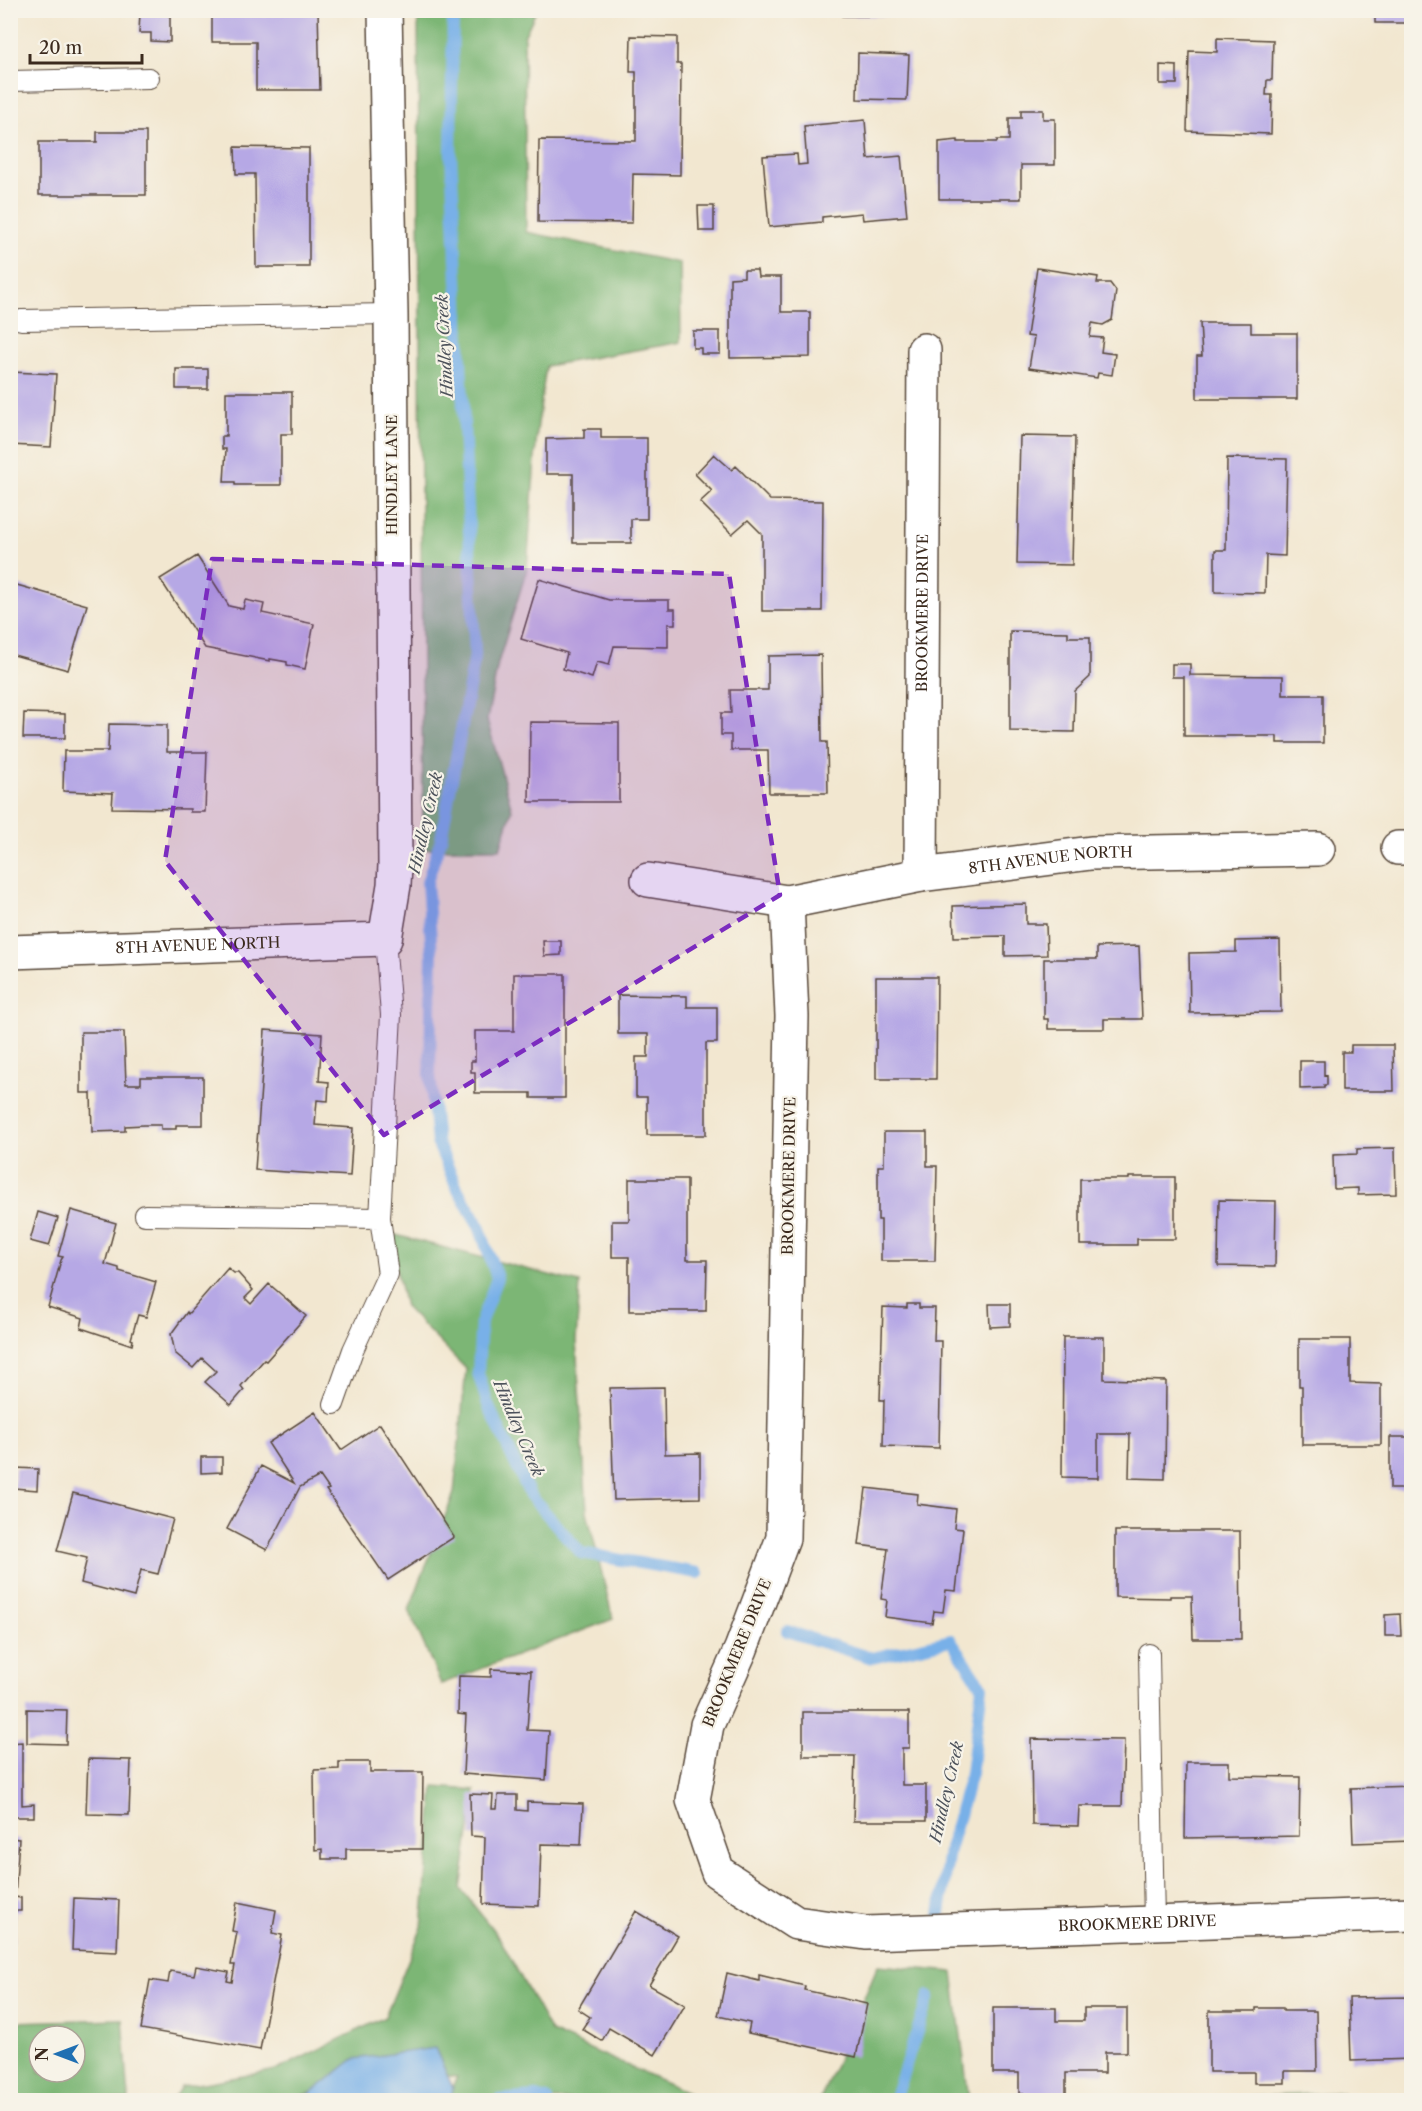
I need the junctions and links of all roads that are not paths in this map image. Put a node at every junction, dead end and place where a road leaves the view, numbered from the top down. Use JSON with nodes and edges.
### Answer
{"nodes":[{"id":1,"x":386,"y":10,"type":"edge"},
{"id":2,"x":149,"y":78,"type":"dead end"},
{"id":3,"x":10,"y":81,"type":"edge"},
{"id":4,"x":391,"y":314,"type":"junction"},
{"id":5,"x":21,"y":320,"type":"dead end"},
{"id":6,"x":924,"y":350,"type":"dead end"},
{"id":7,"x":1318,"y":849,"type":"dead end"},
{"id":8,"x":921,"y":875,"type":"junction"},
{"id":9,"x":648,"y":880,"type":"dead end"},
{"id":10,"x":787,"y":902,"type":"junction"},
{"id":11,"x":385,"y":939,"type":"junction"},
{"id":12,"x":10,"y":952,"type":"edge"},
{"id":13,"x":145,"y":1215,"type":"dead end"},
{"id":14,"x":380,"y":1218,"type":"junction"},
{"id":15,"x":334,"y":1404,"type":"dead end"},
{"id":16,"x":1149,"y":1654,"type":"dead end"},
{"id":17,"x":1412,"y":1914,"type":"edge"},
{"id":18,"x":1154,"y":1923,"type":"junction"}],
"edges":[{"from":1,"to":4,"type":"street","name":"HINDLEY LANE"},
{"from":2,"to":3,"type":"lane"},
{"from":4,"to":5,"type":"lane"},
{"from":4,"to":11,"type":"street","name":"HINDLEY LANE"},
{"from":6,"to":8,"type":"street","name":"BROOKMERE DRIVE"},
{"from":7,"to":8,"type":"street","name":"8TH AVENUE NORTH"},
{"from":8,"to":10,"type":"street","name":"8TH AVENUE NORTH"},
{"from":9,"to":10,"type":"street"},
{"from":10,"to":18,"type":"street","name":"BROOKMERE DRIVE"},
{"from":11,"to":12,"type":"street","name":"8TH AVENUE NORTH"},
{"from":11,"to":14,"type":"lane"},
{"from":13,"to":14,"type":"lane"},
{"from":14,"to":15,"type":"lane"},
{"from":16,"to":18,"type":"lane"},
{"from":17,"to":18,"type":"street","name":"BROOKMERE DRIVE"}]}
